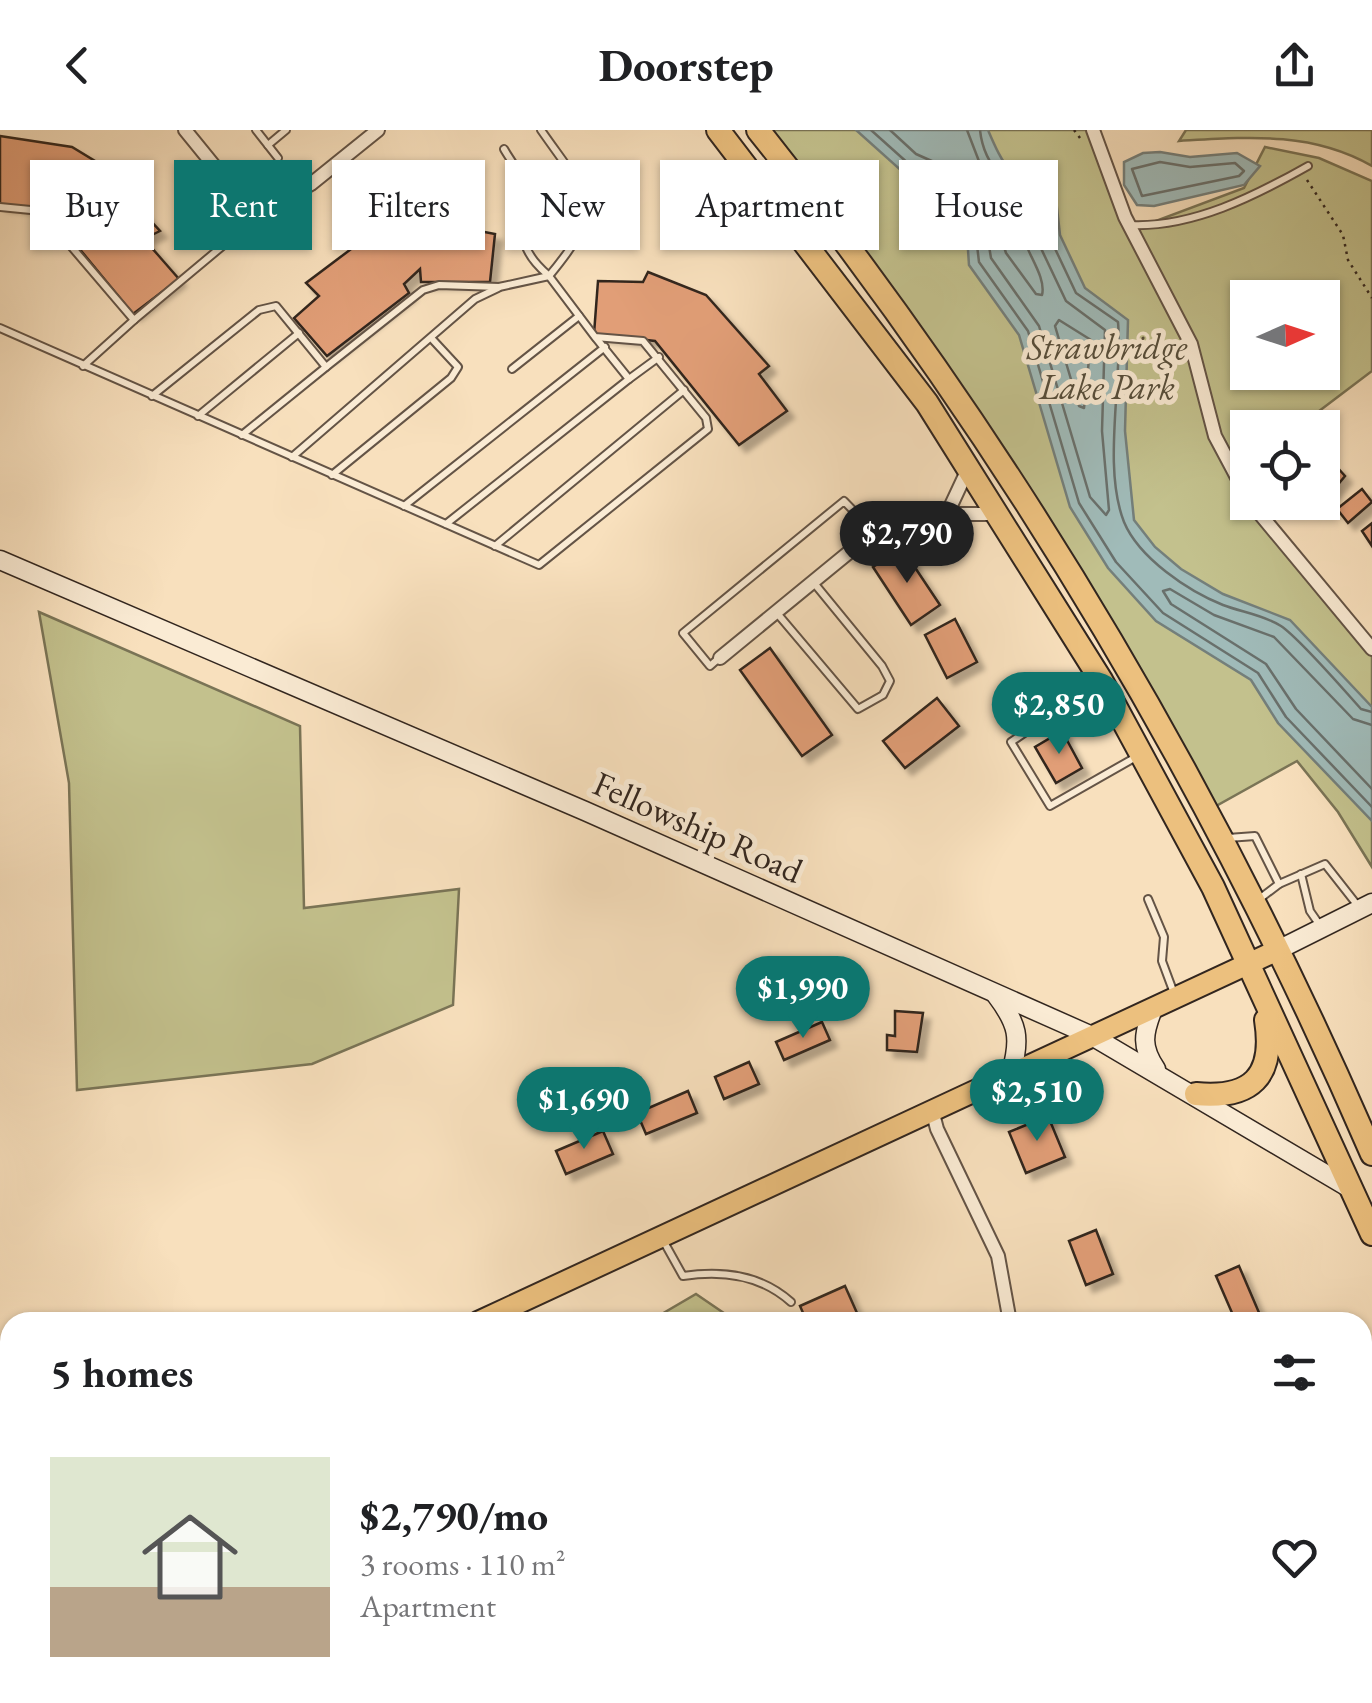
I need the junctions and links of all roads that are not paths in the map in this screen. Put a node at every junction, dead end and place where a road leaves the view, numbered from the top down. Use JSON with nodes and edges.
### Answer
{"nodes":[{"id":1,"x":185,"y":130,"type":"edge"},
{"id":2,"x":256,"y":130,"type":"edge"},
{"id":3,"x":286,"y":130,"type":"edge"},
{"id":4,"x":378,"y":130,"type":"edge"},
{"id":5,"x":541,"y":130,"type":"edge"},
{"id":6,"x":718,"y":130,"type":"edge"},
{"id":7,"x":758,"y":130,"type":"edge"},
{"id":8,"x":1093,"y":130,"type":"edge"},
{"id":9,"x":268,"y":145,"type":"junction"},
{"id":10,"x":504,"y":149,"type":"dead end"},
{"id":11,"x":278,"y":158,"type":"dead end"},
{"id":12,"x":209,"y":160,"type":"edge"},
{"id":13,"x":1305,"y":168,"type":"road end"},
{"id":14,"x":312,"y":183,"type":"edge"},
{"id":15,"x":0,"y":207,"type":"edge"},
{"id":16,"x":1127,"y":221,"type":"junction"},
{"id":17,"x":218,"y":250,"type":"edge"},
{"id":18,"x":548,"y":276,"type":"junction"},
{"id":19,"x":499,"y":287,"type":"junction"},
{"id":20,"x":579,"y":316,"type":"junction"},
{"id":21,"x":134,"y":320,"type":"junction"},
{"id":22,"x":0,"y":328,"type":"edge"},
{"id":23,"x":299,"y":333,"type":"junction"},
{"id":24,"x":595,"y":337,"type":"junction"},
{"id":25,"x":433,"y":339,"type":"junction"},
{"id":26,"x":605,"y":347,"type":"junction"},
{"id":27,"x":659,"y":357,"type":"junction"},
{"id":28,"x":83,"y":366,"type":"junction"},
{"id":29,"x":326,"y":367,"type":"junction"},
{"id":30,"x":512,"y":369,"type":"dead end"},
{"id":31,"x":629,"y":378,"type":"junction"},
{"id":32,"x":684,"y":390,"type":"junction"},
{"id":33,"x":152,"y":396,"type":"junction"},
{"id":34,"x":198,"y":416,"type":"junction"},
{"id":35,"x":242,"y":435,"type":"junction"},
{"id":36,"x":292,"y":457,"type":"junction"},
{"id":37,"x":1230,"y":464,"type":"edge"},
{"id":38,"x":969,"y":468,"type":"junction"},
{"id":39,"x":332,"y":474,"type":"junction"},
{"id":40,"x":404,"y":506,"type":"junction"},
{"id":41,"x":947,"y":514,"type":"junction"},
{"id":42,"x":1000,"y":514,"type":"junction"},
{"id":43,"x":1266,"y":520,"type":"edge"},
{"id":44,"x":446,"y":524,"type":"junction"},
{"id":45,"x":876,"y":534,"type":"junction"},
{"id":46,"x":495,"y":546,"type":"junction"},
{"id":47,"x":0,"y":560,"type":"edge"},
{"id":48,"x":813,"y":582,"type":"junction"},
{"id":49,"x":776,"y":612,"type":"junction"},
{"id":50,"x":1372,"y":648,"type":"edge"},
{"id":51,"x":720,"y":658,"type":"joint"},
{"id":52,"x":1101,"y":680,"type":"junction"},
{"id":53,"x":1142,"y":754,"type":"junction"},
{"id":54,"x":1222,"y":838,"type":"junction"},
{"id":55,"x":1301,"y":874,"type":"junction"},
{"id":56,"x":1279,"y":884,"type":"junction"},
{"id":57,"x":1148,"y":899,"type":"dead end"},
{"id":58,"x":1254,"y":903,"type":"junction"},
{"id":59,"x":1366,"y":906,"type":"edge"},
{"id":60,"x":1321,"y":928,"type":"junction"},
{"id":61,"x":1278,"y":950,"type":"junction"},
{"id":62,"x":1246,"y":966,"type":"junction"},
{"id":63,"x":992,"y":991,"type":"junction"},
{"id":64,"x":1175,"y":997,"type":"junction"},
{"id":65,"x":1263,"y":1002,"type":"junction"},
{"id":66,"x":1153,"y":1009,"type":"junction"},
{"id":67,"x":1092,"y":1036,"type":"junction"},
{"id":68,"x":1156,"y":1070,"type":"junction"},
{"id":69,"x":1010,"y":1073,"type":"junction"},
{"id":70,"x":1196,"y":1094,"type":"junction"},
{"id":71,"x":932,"y":1110,"type":"junction"},
{"id":72,"x":1372,"y":1154,"type":"edge"},
{"id":73,"x":1351,"y":1189,"type":"junction"},
{"id":74,"x":1372,"y":1203,"type":"edge"},
{"id":75,"x":1372,"y":1234,"type":"edge"},
{"id":76,"x":662,"y":1236,"type":"junction"},
{"id":77,"x":792,"y":1302,"type":"dead end"},
{"id":78,"x":499,"y":1312,"type":"edge"},
{"id":79,"x":1008,"y":1312,"type":"edge"}],
"edges":[{"from":1,"to":12,"type":"street"},
{"from":2,"to":9,"type":"lane"},
{"from":3,"to":9,"type":"lane"},
{"from":4,"to":14,"type":"street"},
{"from":5,"to":18,"type":"lane"},
{"from":6,"to":38,"type":"highway"},
{"from":7,"to":54,"type":"highway"},
{"from":8,"to":16,"type":"street"},
{"from":9,"to":11,"type":"lane"},
{"from":10,"to":18,"type":"lane"},
{"from":13,"to":16,"type":"lane"},
{"from":15,"to":21,"type":"lane"},
{"from":16,"to":37,"type":"street"},
{"from":17,"to":21,"type":"lane"},
{"from":18,"to":19,"type":"lane"},
{"from":18,"to":20,"type":"lane"},
{"from":19,"to":25,"type":"lane"},
{"from":19,"to":29,"type":"lane"},
{"from":20,"to":24,"type":"lane"},
{"from":20,"to":30,"type":"lane"},
{"from":21,"to":28,"type":"lane"},
{"from":22,"to":28,"type":"lane"},
{"from":23,"to":29,"type":"lane"},
{"from":23,"to":33,"type":"lane"},
{"from":23,"to":34,"type":"lane"},
{"from":24,"to":26,"type":"lane"},
{"from":24,"to":27,"type":"lane"},
{"from":25,"to":36,"type":"lane"},
{"from":25,"to":39,"type":"lane"},
{"from":26,"to":31,"type":"lane"},
{"from":26,"to":40,"type":"lane"},
{"from":27,"to":31,"type":"lane"},
{"from":27,"to":32,"type":"lane"},
{"from":28,"to":33,"type":"lane"},
{"from":29,"to":35,"type":"lane"},
{"from":31,"to":44,"type":"lane"},
{"from":32,"to":46,"type":"lane"},
{"from":32,"to":46,"type":"lane"},
{"from":33,"to":34,"type":"lane"},
{"from":34,"to":35,"type":"lane"},
{"from":35,"to":36,"type":"lane"},
{"from":36,"to":39,"type":"lane"},
{"from":38,"to":41,"type":"street"},
{"from":38,"to":42,"type":"highway"},
{"from":39,"to":40,"type":"lane"},
{"from":40,"to":44,"type":"lane"},
{"from":41,"to":42,"type":"street"},
{"from":41,"to":45,"type":"street"},
{"from":42,"to":52,"type":"highway"},
{"from":43,"to":50,"type":"street"},
{"from":44,"to":46,"type":"lane"},
{"from":45,"to":48,"type":"street"},
{"from":45,"to":51,"type":"lane"},
{"from":47,"to":63,"type":"street","name":"Fellowship Road"},
{"from":48,"to":49,"type":"street"},
{"from":48,"to":49,"type":"lane"},
{"from":49,"to":51,"type":"street"},
{"from":52,"to":53,"type":"highway"},
{"from":52,"to":53,"type":"lane"},
{"from":53,"to":62,"type":"highway"},
{"from":54,"to":56,"type":"lane"},
{"from":54,"to":58,"type":"highway"},
{"from":55,"to":56,"type":"lane"},
{"from":55,"to":59,"type":"lane"},
{"from":55,"to":60,"type":"lane"},
{"from":56,"to":58,"type":"lane"},
{"from":57,"to":64,"type":"lane"},
{"from":58,"to":61,"type":"highway"},
{"from":59,"to":60,"type":"street"},
{"from":60,"to":61,"type":"street"},
{"from":61,"to":62,"type":"main road"},
{"from":61,"to":72,"type":"highway"},
{"from":62,"to":64,"type":"main road"},
{"from":62,"to":65,"type":"highway"},
{"from":63,"to":67,"type":"street","name":"Fellowship Road"},
{"from":63,"to":69,"type":"street"},
{"from":64,"to":66,"type":"main road"},
{"from":65,"to":70,"type":"highway"},
{"from":65,"to":73,"type":"highway"},
{"from":66,"to":67,"type":"main road"},
{"from":66,"to":68,"type":"street"},
{"from":67,"to":68,"type":"street","name":"Fellowship Road"},
{"from":67,"to":69,"type":"main road"},
{"from":68,"to":70,"type":"street","name":"Fellowship Road"},
{"from":69,"to":71,"type":"main road"},
{"from":70,"to":73,"type":"street","name":"Fellowship Road"},
{"from":71,"to":76,"type":"main road"},
{"from":71,"to":79,"type":"street"},
{"from":73,"to":74,"type":"highway"},
{"from":73,"to":75,"type":"highway"},
{"from":76,"to":77,"type":"lane"},
{"from":76,"to":78,"type":"main road"}]}
